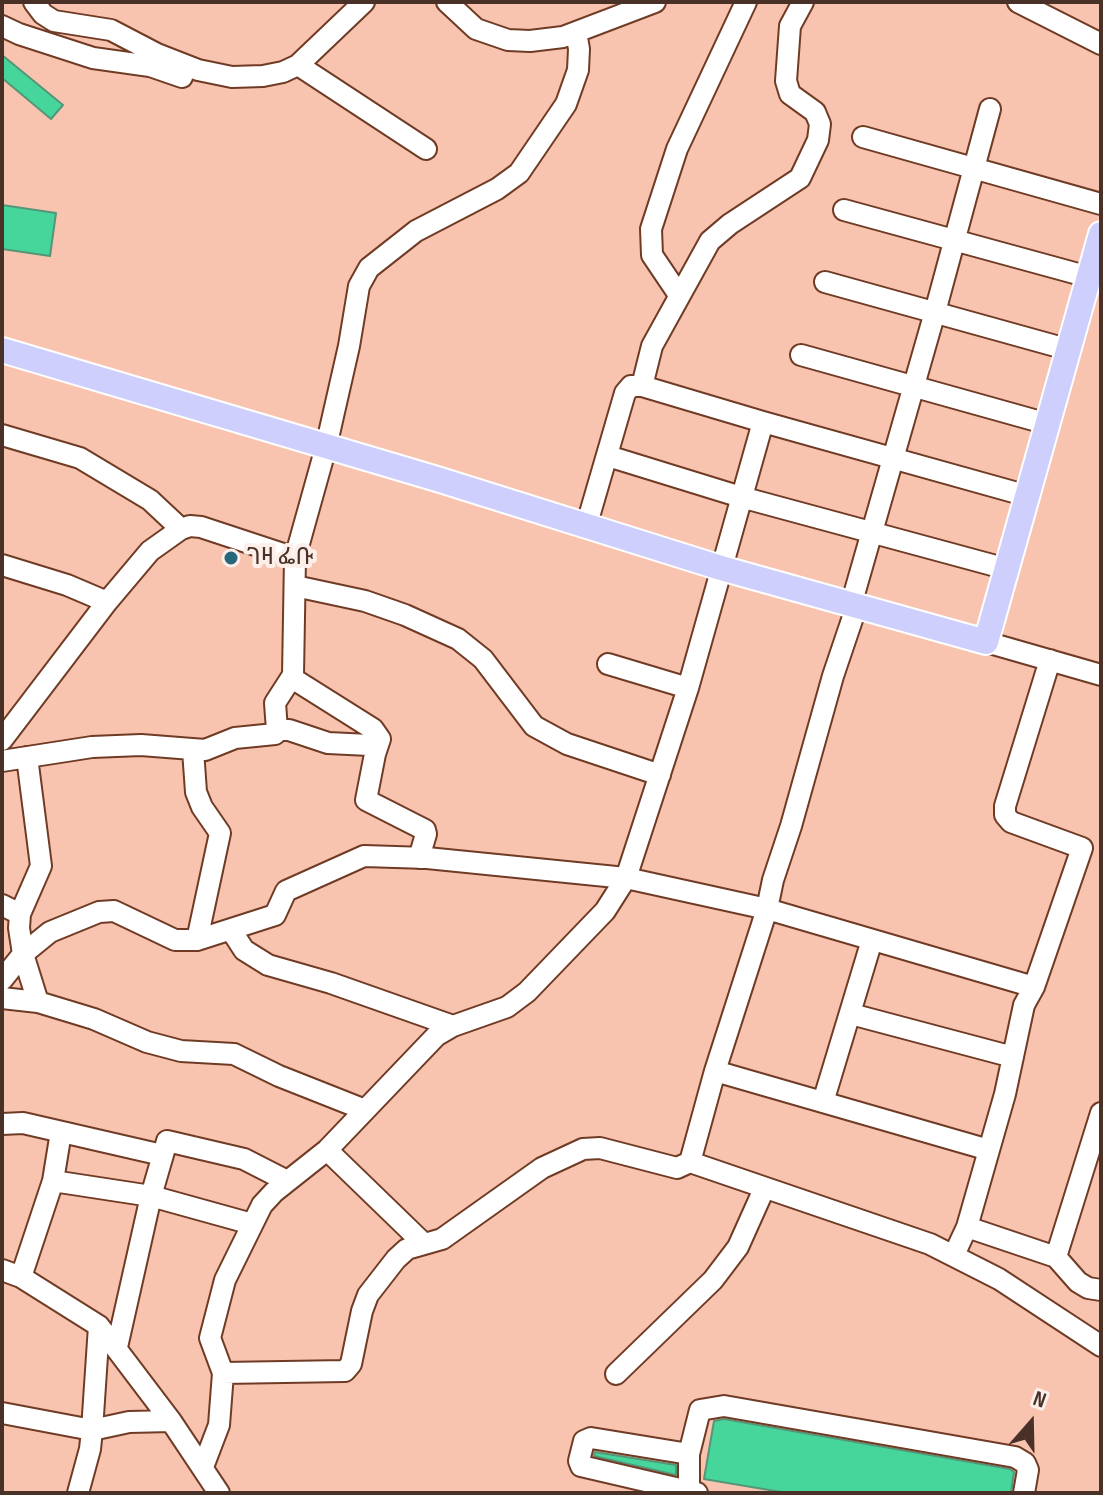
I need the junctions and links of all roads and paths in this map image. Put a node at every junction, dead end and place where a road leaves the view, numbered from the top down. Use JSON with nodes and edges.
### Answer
{"nodes":[{"id":1,"x":34,"y":2,"type":"edge"},
{"id":2,"x":364,"y":2,"type":"edge"},
{"id":3,"x":447,"y":2,"type":"edge"},
{"id":4,"x":655,"y":2,"type":"edge"},
{"id":5,"x":746,"y":2,"type":"edge"},
{"id":6,"x":803,"y":2,"type":"edge"},
{"id":7,"x":1018,"y":2,"type":"edge"},
{"id":8,"x":62,"y":24,"type":"junction"},
{"id":9,"x":2,"y":26,"type":"edge"},
{"id":10,"x":576,"y":32,"type":"junction"},
{"id":11,"x":1101,"y":44,"type":"edge"},
{"id":12,"x":57,"y":46,"type":"junction"},
{"id":13,"x":291,"y":68,"type":"junction"},
{"id":14,"x":990,"y":109,"type":"dead end"},
{"id":15,"x":863,"y":137,"type":"dead end"},
{"id":16,"x":426,"y":149,"type":"dead end"},
{"id":17,"x":975,"y":168,"type":"junction"},
{"id":18,"x":1101,"y":204,"type":"edge"},
{"id":19,"x":844,"y":210,"type":"dead end"},
{"id":20,"x":1101,"y":234,"type":"edge"},
{"id":21,"x":955,"y":239,"type":"junction"},
{"id":22,"x":1089,"y":277,"type":"junction"},
{"id":23,"x":825,"y":282,"type":"dead end"},
{"id":24,"x":679,"y":295,"type":"junction"},
{"id":25,"x":935,"y":312,"type":"junction"},
{"id":26,"x":2,"y":350,"type":"edge"},
{"id":27,"x":1070,"y":350,"type":"junction"},
{"id":28,"x":801,"y":355,"type":"dead end"},
{"id":29,"x":642,"y":386,"type":"junction"},
{"id":30,"x":914,"y":387,"type":"junction"},
{"id":31,"x":763,"y":422,"type":"junction"},
{"id":32,"x":1048,"y":424,"type":"junction"},
{"id":33,"x":2,"y":435,"type":"edge"},
{"id":34,"x":326,"y":447,"type":"junction"},
{"id":35,"x":608,"y":456,"type":"junction"},
{"id":36,"x":893,"y":458,"type":"junction"},
{"id":37,"x":1028,"y":496,"type":"junction"},
{"id":38,"x":741,"y":497,"type":"junction"},
{"id":39,"x":586,"y":527,"type":"junction"},
{"id":40,"x":181,"y":529,"type":"junction"},
{"id":41,"x":871,"y":532,"type":"junction"},
{"id":42,"x":295,"y":558,"type":"junction"},
{"id":43,"x":2,"y":565,"type":"edge"},
{"id":44,"x":721,"y":568,"type":"junction"},
{"id":45,"x":1007,"y":569,"type":"junction"},
{"id":46,"x":295,"y":586,"type":"junction"},
{"id":47,"x":107,"y":602,"type":"junction"},
{"id":48,"x":854,"y":606,"type":"junction"},
{"id":49,"x":986,"y":642,"type":"junction"},
{"id":50,"x":1050,"y":660,"type":"junction"},
{"id":51,"x":608,"y":664,"type":"dead end"},
{"id":52,"x":1101,"y":675,"type":"edge"},
{"id":53,"x":292,"y":678,"type":"junction"},
{"id":54,"x":688,"y":688,"type":"junction"},
{"id":55,"x":277,"y":730,"type":"junction"},
{"id":56,"x":2,"y":740,"type":"edge"},
{"id":57,"x":379,"y":742,"type":"junction"},
{"id":58,"x":193,"y":750,"type":"junction"},
{"id":59,"x":27,"y":757,"type":"junction"},
{"id":60,"x":2,"y":761,"type":"edge"},
{"id":61,"x":660,"y":775,"type":"junction"},
{"id":62,"x":421,"y":850,"type":"junction"},
{"id":63,"x":1092,"y":852,"type":"edge"},
{"id":64,"x":626,"y":878,"type":"junction"},
{"id":65,"x":11,"y":909,"type":"edge"},
{"id":66,"x":767,"y":909,"type":"junction"},
{"id":67,"x":231,"y":930,"type":"junction"},
{"id":68,"x":197,"y":940,"type":"junction"},
{"id":69,"x":872,"y":940,"type":"junction"},
{"id":70,"x":23,"y":954,"type":"junction"},
{"id":71,"x":2,"y":980,"type":"edge"},
{"id":72,"x":1034,"y":987,"type":"junction"},
{"id":73,"x":2,"y":998,"type":"edge"},
{"id":74,"x":38,"y":1002,"type":"junction"},
{"id":75,"x":851,"y":1014,"type":"junction"},
{"id":76,"x":453,"y":1026,"type":"junction"},
{"id":77,"x":1013,"y":1057,"type":"junction"},
{"id":78,"x":715,"y":1071,"type":"junction"},
{"id":79,"x":823,"y":1102,"type":"junction"},
{"id":80,"x":365,"y":1110,"type":"junction"},
{"id":81,"x":1101,"y":1113,"type":"edge"},
{"id":82,"x":2,"y":1124,"type":"edge"},
{"id":83,"x":61,"y":1132,"type":"junction"},
{"id":84,"x":327,"y":1150,"type":"junction"},
{"id":85,"x":989,"y":1150,"type":"junction"},
{"id":86,"x":162,"y":1155,"type":"junction"},
{"id":87,"x":690,"y":1162,"type":"junction"},
{"id":88,"x":53,"y":1181,"type":"junction"},
{"id":89,"x":287,"y":1181,"type":"junction"},
{"id":90,"x":764,"y":1189,"type":"junction"},
{"id":91,"x":151,"y":1196,"type":"junction"},
{"id":92,"x":252,"y":1224,"type":"junction"},
{"id":93,"x":967,"y":1227,"type":"junction"},
{"id":94,"x":422,"y":1242,"type":"junction"},
{"id":95,"x":954,"y":1255,"type":"junction"},
{"id":96,"x":1056,"y":1257,"type":"junction"},
{"id":97,"x":12,"y":1274,"type":"edge"},
{"id":98,"x":1101,"y":1290,"type":"edge"},
{"id":99,"x":99,"y":1326,"type":"junction"},
{"id":100,"x":1101,"y":1346,"type":"edge"},
{"id":101,"x":117,"y":1347,"type":"junction"},
{"id":102,"x":223,"y":1373,"type":"junction"},
{"id":103,"x":616,"y":1374,"type":"dead end"},
{"id":104,"x":2,"y":1413,"type":"edge"},
{"id":105,"x":171,"y":1421,"type":"junction"},
{"id":106,"x":92,"y":1430,"type":"junction"},
{"id":107,"x":689,"y":1454,"type":"junction"},
{"id":108,"x":203,"y":1467,"type":"junction"},
{"id":109,"x":693,"y":1492,"type":"edge"},
{"id":110,"x":78,"y":1493,"type":"edge"},
{"id":111,"x":219,"y":1493,"type":"edge"},
{"id":112,"x":1024,"y":1493,"type":"edge"}],
"edges":[{"from":1,"to":8,"type":"street"},
{"from":2,"to":13,"type":"street"},
{"from":3,"to":10,"type":"street"},
{"from":4,"to":10,"type":"street"},
{"from":5,"to":24,"type":"street"},
{"from":6,"to":24,"type":"street"},
{"from":7,"to":11,"type":"street"},
{"from":8,"to":12,"type":"street"},
{"from":8,"to":13,"type":"street"},
{"from":9,"to":12,"type":"street"},
{"from":10,"to":34,"type":"street"},
{"from":12,"to":13,"type":"street"},
{"from":13,"to":16,"type":"street"},
{"from":14,"to":17,"type":"street"},
{"from":15,"to":17,"type":"street"},
{"from":17,"to":18,"type":"street"},
{"from":17,"to":21,"type":"street"},
{"from":19,"to":21,"type":"street"},
{"from":20,"to":22,"type":"main road"},
{"from":21,"to":22,"type":"street"},
{"from":21,"to":25,"type":"street"},
{"from":22,"to":27,"type":"main road"},
{"from":23,"to":25,"type":"street"},
{"from":24,"to":29,"type":"street"},
{"from":25,"to":27,"type":"street"},
{"from":25,"to":30,"type":"street"},
{"from":26,"to":34,"type":"main road"},
{"from":27,"to":32,"type":"main road"},
{"from":28,"to":30,"type":"street"},
{"from":29,"to":31,"type":"street"},
{"from":29,"to":35,"type":"street"},
{"from":30,"to":32,"type":"street"},
{"from":30,"to":36,"type":"street"},
{"from":31,"to":36,"type":"street"},
{"from":31,"to":38,"type":"street"},
{"from":32,"to":37,"type":"main road"},
{"from":33,"to":40,"type":"street"},
{"from":34,"to":39,"type":"main road"},
{"from":34,"to":42,"type":"street"},
{"from":35,"to":38,"type":"street"},
{"from":35,"to":39,"type":"street"},
{"from":36,"to":37,"type":"street"},
{"from":36,"to":41,"type":"street"},
{"from":37,"to":45,"type":"main road"},
{"from":38,"to":41,"type":"street"},
{"from":38,"to":44,"type":"street"},
{"from":39,"to":44,"type":"main road"},
{"from":40,"to":42,"type":"street"},
{"from":40,"to":47,"type":"street"},
{"from":41,"to":45,"type":"street"},
{"from":41,"to":48,"type":"street"},
{"from":42,"to":46,"type":"street"},
{"from":43,"to":47,"type":"street"},
{"from":44,"to":48,"type":"main road"},
{"from":44,"to":54,"type":"street"},
{"from":45,"to":49,"type":"main road"},
{"from":46,"to":53,"type":"street"},
{"from":46,"to":61,"type":"street"},
{"from":47,"to":56,"type":"street"},
{"from":48,"to":49,"type":"main road"},
{"from":48,"to":66,"type":"street"},
{"from":49,"to":50,"type":"street"},
{"from":50,"to":52,"type":"street"},
{"from":50,"to":63,"type":"street"},
{"from":51,"to":54,"type":"street"},
{"from":53,"to":55,"type":"street"},
{"from":53,"to":57,"type":"street"},
{"from":54,"to":61,"type":"street"},
{"from":55,"to":57,"type":"street"},
{"from":55,"to":58,"type":"street"},
{"from":57,"to":62,"type":"street"},
{"from":58,"to":59,"type":"street"},
{"from":58,"to":68,"type":"street"},
{"from":59,"to":60,"type":"street"},
{"from":59,"to":65,"type":"street"},
{"from":61,"to":64,"type":"street"},
{"from":62,"to":64,"type":"street"},
{"from":62,"to":67,"type":"street"},
{"from":63,"to":72,"type":"street"},
{"from":64,"to":66,"type":"street"},
{"from":64,"to":76,"type":"street"},
{"from":65,"to":70,"type":"street"},
{"from":66,"to":69,"type":"street"},
{"from":66,"to":78,"type":"street"},
{"from":67,"to":68,"type":"street"},
{"from":67,"to":76,"type":"street"},
{"from":68,"to":70,"type":"street"},
{"from":69,"to":72,"type":"street"},
{"from":69,"to":75,"type":"street"},
{"from":70,"to":71,"type":"street"},
{"from":70,"to":74,"type":"street"},
{"from":72,"to":77,"type":"street"},
{"from":73,"to":74,"type":"street"},
{"from":74,"to":80,"type":"street"},
{"from":75,"to":77,"type":"street"},
{"from":75,"to":79,"type":"street"},
{"from":76,"to":80,"type":"street"},
{"from":77,"to":85,"type":"street"},
{"from":78,"to":79,"type":"street"},
{"from":78,"to":87,"type":"street"},
{"from":79,"to":85,"type":"street"},
{"from":80,"to":84,"type":"street"},
{"from":81,"to":96,"type":"street"},
{"from":82,"to":83,"type":"street"},
{"from":83,"to":86,"type":"street"},
{"from":83,"to":88,"type":"street"},
{"from":84,"to":89,"type":"street"},
{"from":84,"to":94,"type":"street"},
{"from":85,"to":93,"type":"street"},
{"from":86,"to":89,"type":"street"},
{"from":86,"to":91,"type":"street"},
{"from":87,"to":90,"type":"street"},
{"from":87,"to":94,"type":"street"},
{"from":88,"to":91,"type":"street"},
{"from":88,"to":97,"type":"street"},
{"from":89,"to":92,"type":"street"},
{"from":90,"to":95,"type":"street"},
{"from":90,"to":103,"type":"street"},
{"from":91,"to":92,"type":"street"},
{"from":91,"to":101,"type":"street"},
{"from":92,"to":102,"type":"street"},
{"from":93,"to":95,"type":"street"},
{"from":93,"to":96,"type":"street"},
{"from":94,"to":102,"type":"street"},
{"from":95,"to":100,"type":"street"},
{"from":96,"to":98,"type":"street"},
{"from":97,"to":99,"type":"street"},
{"from":99,"to":101,"type":"street"},
{"from":99,"to":106,"type":"street"},
{"from":101,"to":105,"type":"street"},
{"from":102,"to":108,"type":"street"},
{"from":104,"to":106,"type":"street"},
{"from":105,"to":106,"type":"street"},
{"from":105,"to":108,"type":"street"},
{"from":106,"to":110,"type":"street"},
{"from":107,"to":109,"type":"street"},
{"from":107,"to":109,"type":"street"},
{"from":107,"to":112,"type":"street"},
{"from":108,"to":111,"type":"street"}]}
